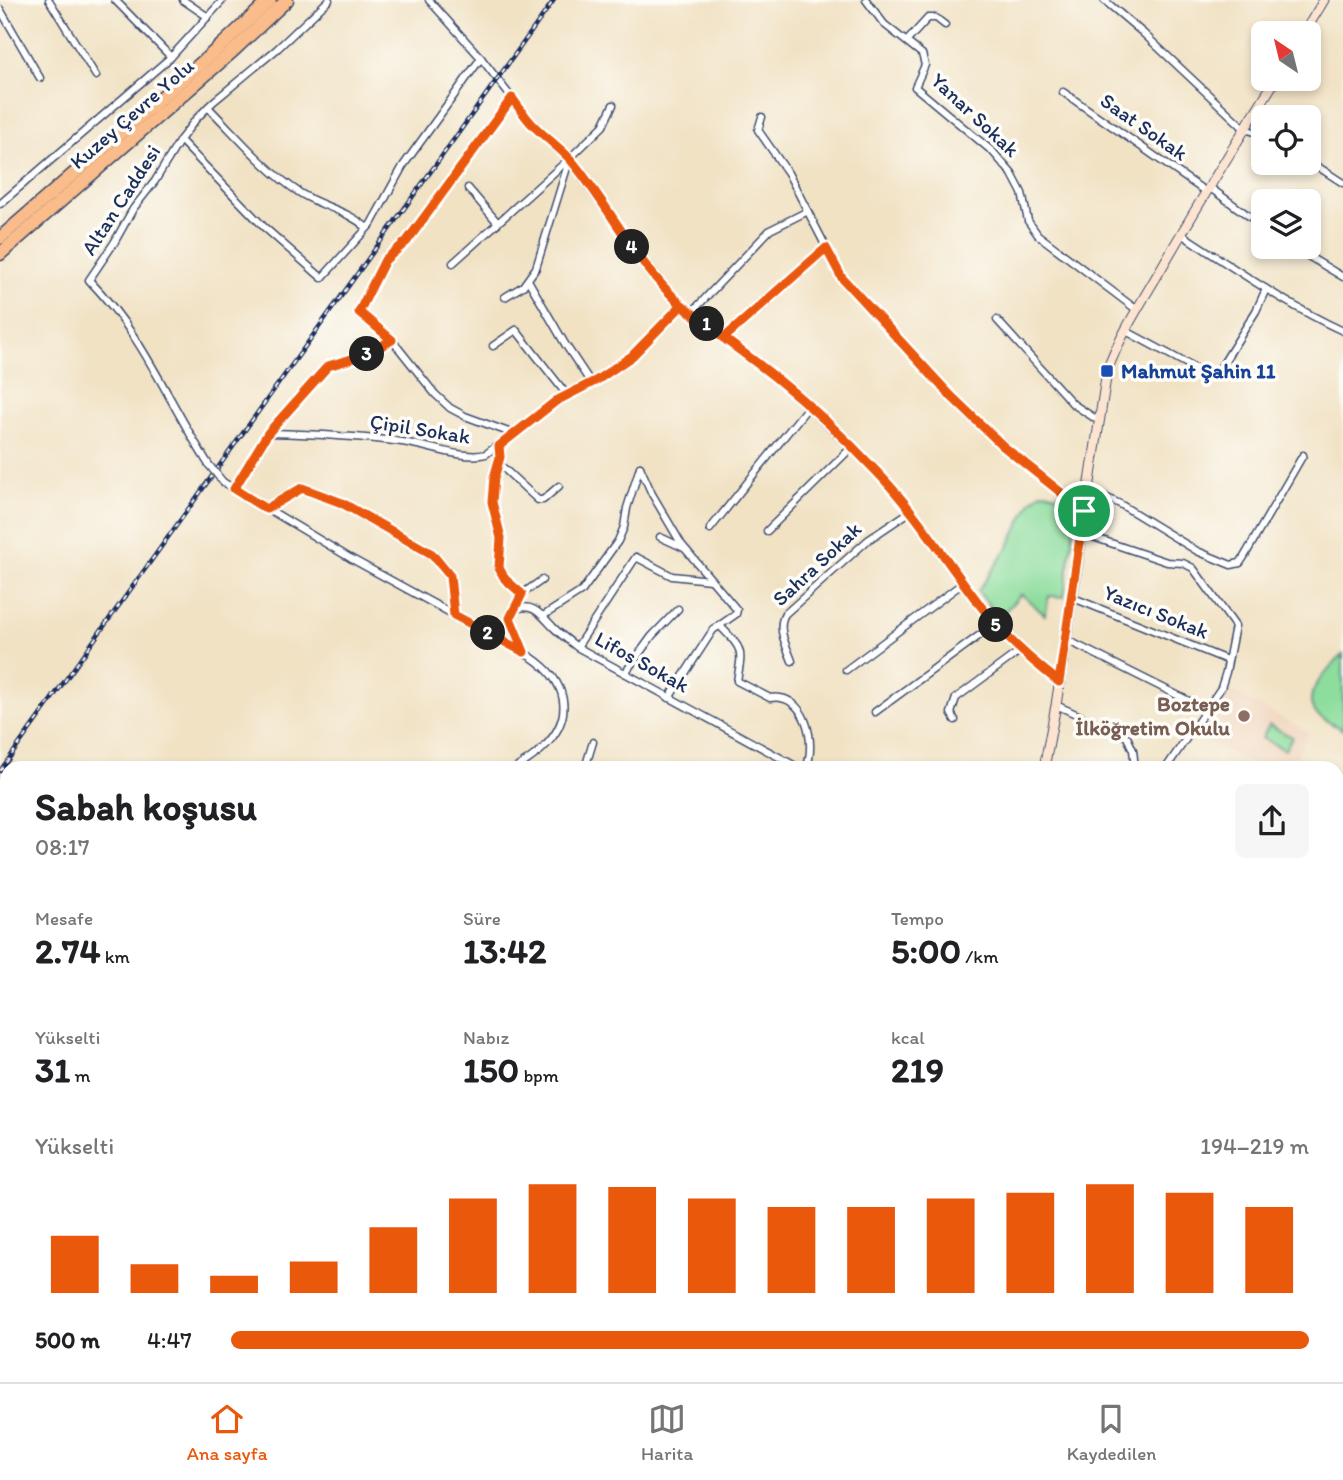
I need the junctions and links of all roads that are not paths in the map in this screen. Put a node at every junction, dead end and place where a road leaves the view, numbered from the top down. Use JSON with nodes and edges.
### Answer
{"nodes":[{"id":1,"x":48,"y":0,"type":"edge"},
{"id":2,"x":115,"y":0,"type":"edge"},
{"id":3,"x":183,"y":0,"type":"edge"},
{"id":4,"x":223,"y":0,"type":"edge"},
{"id":5,"x":270,"y":0,"type":"edge"},
{"id":6,"x":286,"y":0,"type":"edge"},
{"id":7,"x":328,"y":0,"type":"edge"},
{"id":8,"x":429,"y":0,"type":"edge"},
{"id":9,"x":866,"y":0,"type":"edge"},
{"id":10,"x":1104,"y":0,"type":"edge"},
{"id":11,"x":1324,"y":0,"type":"edge"},
{"id":12,"x":0,"y":9,"type":"edge"},
{"id":13,"x":208,"y":17,"type":"junction"},
{"id":14,"x":1311,"y":21,"type":"edge"},
{"id":15,"x":945,"y":24,"type":"dead end"},
{"id":16,"x":906,"y":41,"type":"junction"},
{"id":17,"x":171,"y":57,"type":"junction"},
{"id":18,"x":481,"y":58,"type":"junction"},
{"id":19,"x":96,"y":76,"type":"dead end"},
{"id":20,"x":40,"y":78,"type":"dead end"},
{"id":21,"x":1269,"y":91,"type":"edge"},
{"id":22,"x":1063,"y":92,"type":"dead end"},
{"id":23,"x":512,"y":98,"type":"junction"},
{"id":24,"x":613,"y":105,"type":"dead end"},
{"id":25,"x":208,"y":107,"type":"junction"},
{"id":26,"x":762,"y":117,"type":"dead end"},
{"id":27,"x":1245,"y":129,"type":"junction"},
{"id":28,"x":1251,"y":131,"type":"edge"},
{"id":29,"x":180,"y":140,"type":"junction"},
{"id":30,"x":569,"y":159,"type":"junction"},
{"id":31,"x":1321,"y":169,"type":"edge"},
{"id":32,"x":1343,"y":183,"type":"edge"},
{"id":33,"x":468,"y":188,"type":"dead end"},
{"id":34,"x":1207,"y":189,"type":"junction"},
{"id":35,"x":0,"y":204,"type":"edge"},
{"id":36,"x":808,"y":211,"type":"junction"},
{"id":37,"x":1251,"y":218,"type":"edge"},
{"id":38,"x":498,"y":223,"type":"junction"},
{"id":39,"x":367,"y":228,"type":"junction"},
{"id":40,"x":1181,"y":234,"type":"junction"},
{"id":41,"x":0,"y":238,"type":"edge"},
{"id":42,"x":826,"y":248,"type":"junction"},
{"id":43,"x":0,"y":254,"type":"edge"},
{"id":44,"x":1313,"y":259,"type":"edge"},
{"id":45,"x":453,"y":263,"type":"dead end"},
{"id":46,"x":1343,"y":277,"type":"edge"},
{"id":47,"x":528,"y":280,"type":"junction"},
{"id":48,"x":1266,"y":289,"type":"junction"},
{"id":49,"x":505,"y":298,"type":"dead end"},
{"id":50,"x":682,"y":305,"type":"junction"},
{"id":51,"x":1137,"y":310,"type":"junction"},
{"id":52,"x":692,"y":312,"type":"junction"},
{"id":53,"x":997,"y":320,"type":"dead end"},
{"id":54,"x":1126,"y":331,"type":"junction"},
{"id":55,"x":1343,"y":331,"type":"edge"},
{"id":56,"x":724,"y":338,"type":"junction"},
{"id":57,"x":392,"y":340,"type":"junction"},
{"id":58,"x":493,"y":346,"type":"dead end"},
{"id":59,"x":591,"y":383,"type":"junction"},
{"id":60,"x":566,"y":395,"type":"junction"},
{"id":61,"x":808,"y":407,"type":"junction"},
{"id":62,"x":1098,"y":421,"type":"junction"},
{"id":63,"x":268,"y":433,"type":"junction"},
{"id":64,"x":514,"y":434,"type":"junction"},
{"id":65,"x":499,"y":446,"type":"junction"},
{"id":66,"x":852,"y":447,"type":"junction"},
{"id":67,"x":1303,"y":454,"type":"dead end"},
{"id":68,"x":498,"y":463,"type":"junction"},
{"id":69,"x":559,"y":486,"type":"dead end"},
{"id":70,"x":234,"y":489,"type":"junction"},
{"id":71,"x":1088,"y":489,"type":"junction"},
{"id":72,"x":266,"y":509,"type":"junction"},
{"id":73,"x":911,"y":511,"type":"junction"},
{"id":74,"x":1084,"y":511,"type":"junction"},
{"id":75,"x":710,"y":529,"type":"dead end"},
{"id":76,"x":767,"y":531,"type":"dead end"},
{"id":77,"x":1081,"y":533,"type":"junction"},
{"id":78,"x":660,"y":537,"type":"dead end"},
{"id":79,"x":685,"y":549,"type":"junction"},
{"id":80,"x":542,"y":580,"type":"dead end"},
{"id":81,"x":710,"y":580,"type":"junction"},
{"id":82,"x":963,"y":583,"type":"junction"},
{"id":83,"x":522,"y":594,"type":"junction"},
{"id":84,"x":1071,"y":597,"type":"junction"},
{"id":85,"x":678,"y":609,"type":"dead end"},
{"id":86,"x":512,"y":612,"type":"junction"},
{"id":87,"x":454,"y":615,"type":"junction"},
{"id":88,"x":543,"y":616,"type":"junction"},
{"id":89,"x":995,"y":624,"type":"junction"},
{"id":90,"x":719,"y":625,"type":"junction"},
{"id":91,"x":1065,"y":639,"type":"junction"},
{"id":92,"x":578,"y":647,"type":"junction"},
{"id":93,"x":1021,"y":650,"type":"junction"},
{"id":94,"x":524,"y":652,"type":"junction"},
{"id":95,"x":1227,"y":660,"type":"junction"},
{"id":96,"x":792,"y":661,"type":"dead end"},
{"id":97,"x":846,"y":670,"type":"dead end"},
{"id":98,"x":625,"y":673,"type":"junction"},
{"id":99,"x":1059,"y":682,"type":"junction"},
{"id":100,"x":670,"y":698,"type":"junction"},
{"id":101,"x":1056,"y":705,"type":"junction"},
{"id":102,"x":1207,"y":710,"type":"junction"},
{"id":103,"x":875,"y":712,"type":"dead end"},
{"id":104,"x":955,"y":720,"type":"dead end"},
{"id":105,"x":593,"y":742,"type":"dead end"},
{"id":106,"x":527,"y":761,"type":"edge"},
{"id":107,"x":587,"y":761,"type":"edge"},
{"id":108,"x":786,"y":761,"type":"edge"},
{"id":109,"x":808,"y":761,"type":"edge"},
{"id":110,"x":1045,"y":761,"type":"edge"},
{"id":111,"x":1134,"y":761,"type":"edge"},
{"id":112,"x":1171,"y":761,"type":"edge"}],
"edges":[{"from":1,"to":19,"type":"street"},
{"from":2,"to":17,"type":"street"},
{"from":3,"to":13,"type":"street"},
{"from":4,"to":13,"type":"street"},
{"from":5,"to":41,"type":"highway","name":"Kuzey Çevre Yolu"},
{"from":6,"to":43,"type":"highway","name":"Kuzey Çevre Yolu"},
{"from":7,"to":25,"type":"street","name":"Altan Caddesi"},
{"from":8,"to":18,"type":"street"},
{"from":9,"to":16,"type":"street","name":"Yanar Sokak"},
{"from":10,"to":27,"type":"street"},
{"from":11,"to":14,"type":"street"},
{"from":12,"to":20,"type":"street"},
{"from":13,"to":17,"type":"street"},
{"from":15,"to":16,"type":"street"},
{"from":16,"to":51,"type":"street","name":"Yanar Sokak"},
{"from":17,"to":35,"type":"street"},
{"from":18,"to":23,"type":"street"},
{"from":18,"to":39,"type":"street"},
{"from":21,"to":27,"type":"street"},
{"from":22,"to":34,"type":"street","name":"Saat Sokak"},
{"from":23,"to":30,"type":"street"},
{"from":23,"to":57,"type":"street"},
{"from":24,"to":30,"type":"street"},
{"from":25,"to":29,"type":"street","name":"Altan Caddesi"},
{"from":25,"to":39,"type":"street"},
{"from":26,"to":36,"type":"street"},
{"from":27,"to":28,"type":"street"},
{"from":27,"to":34,"type":"street"},
{"from":29,"to":39,"type":"street"},
{"from":29,"to":70,"type":"street","name":"Altan Caddesi","bridge":true},
{"from":30,"to":38,"type":"street"},
{"from":30,"to":47,"type":"street"},
{"from":30,"to":50,"type":"street"},
{"from":31,"to":32,"type":"street"},
{"from":33,"to":38,"type":"street"},
{"from":34,"to":37,"type":"street","name":"Saat Sokak"},
{"from":34,"to":40,"type":"street"},
{"from":36,"to":42,"type":"street"},
{"from":36,"to":52,"type":"street"},
{"from":38,"to":45,"type":"street"},
{"from":40,"to":48,"type":"street"},
{"from":40,"to":51,"type":"street"},
{"from":42,"to":56,"type":"street"},
{"from":42,"to":74,"type":"street"},
{"from":44,"to":46,"type":"street"},
{"from":47,"to":49,"type":"street"},
{"from":47,"to":59,"type":"street"},
{"from":48,"to":54,"type":"street"},
{"from":48,"to":55,"type":"street"},
{"from":50,"to":52,"type":"street"},
{"from":50,"to":59,"type":"street","name":"Çipil Sokak"},
{"from":51,"to":54,"type":"street"},
{"from":52,"to":56,"type":"street"},
{"from":53,"to":62,"type":"street"},
{"from":54,"to":62,"type":"street"},
{"from":56,"to":61,"type":"street"},
{"from":57,"to":63,"type":"street"},
{"from":57,"to":64,"type":"street"},
{"from":58,"to":60,"type":"street"},
{"from":59,"to":60,"type":"street","name":"Çipil Sokak"},
{"from":60,"to":64,"type":"street","name":"Çipil Sokak"},
{"from":61,"to":66,"type":"street"},
{"from":61,"to":75,"type":"street"},
{"from":62,"to":71,"type":"street"},
{"from":63,"to":65,"type":"street","name":"Çipil Sokak"},
{"from":63,"to":70,"type":"street"},
{"from":64,"to":65,"type":"street","name":"Çipil Sokak"},
{"from":65,"to":68,"type":"street"},
{"from":66,"to":73,"type":"street"},
{"from":66,"to":76,"type":"street"},
{"from":67,"to":71,"type":"street"},
{"from":68,"to":69,"type":"street"},
{"from":68,"to":83,"type":"street"},
{"from":70,"to":72,"type":"street"},
{"from":71,"to":74,"type":"street"},
{"from":72,"to":87,"type":"street"},
{"from":72,"to":87,"type":"street"},
{"from":73,"to":82,"type":"street"},
{"from":73,"to":96,"type":"street","name":"Sahra Sokak"},
{"from":74,"to":77,"type":"street"},
{"from":77,"to":84,"type":"street"},
{"from":77,"to":95,"type":"street"},
{"from":78,"to":79,"type":"street"},
{"from":79,"to":81,"type":"street"},
{"from":79,"to":88,"type":"street"},
{"from":80,"to":83,"type":"street"},
{"from":81,"to":90,"type":"street"},
{"from":81,"to":92,"type":"street"},
{"from":82,"to":89,"type":"street"},
{"from":82,"to":97,"type":"street"},
{"from":83,"to":86,"type":"street"},
{"from":84,"to":91,"type":"street"},
{"from":84,"to":95,"type":"street","name":"Yazıcı Sokak"},
{"from":85,"to":98,"type":"street"},
{"from":86,"to":88,"type":"street"},
{"from":86,"to":94,"type":"street"},
{"from":87,"to":94,"type":"street"},
{"from":88,"to":92,"type":"street","name":"Lifos Sokak"},
{"from":89,"to":93,"type":"street"},
{"from":89,"to":103,"type":"street"},
{"from":90,"to":100,"type":"street"},
{"from":90,"to":109,"type":"street"},
{"from":91,"to":99,"type":"street"},
{"from":91,"to":102,"type":"street"},
{"from":92,"to":98,"type":"street","name":"Lifos Sokak"},
{"from":93,"to":99,"type":"street"},
{"from":93,"to":104,"type":"street"},
{"from":94,"to":106,"type":"street"},
{"from":95,"to":102,"type":"street"},
{"from":98,"to":100,"type":"street","name":"Lifos Sokak"},
{"from":99,"to":101,"type":"street"},
{"from":100,"to":108,"type":"street","name":"Lifos Sokak"},
{"from":101,"to":110,"type":"street"},
{"from":101,"to":111,"type":"street"},
{"from":102,"to":112,"type":"street"},
{"from":105,"to":107,"type":"street"}]}
